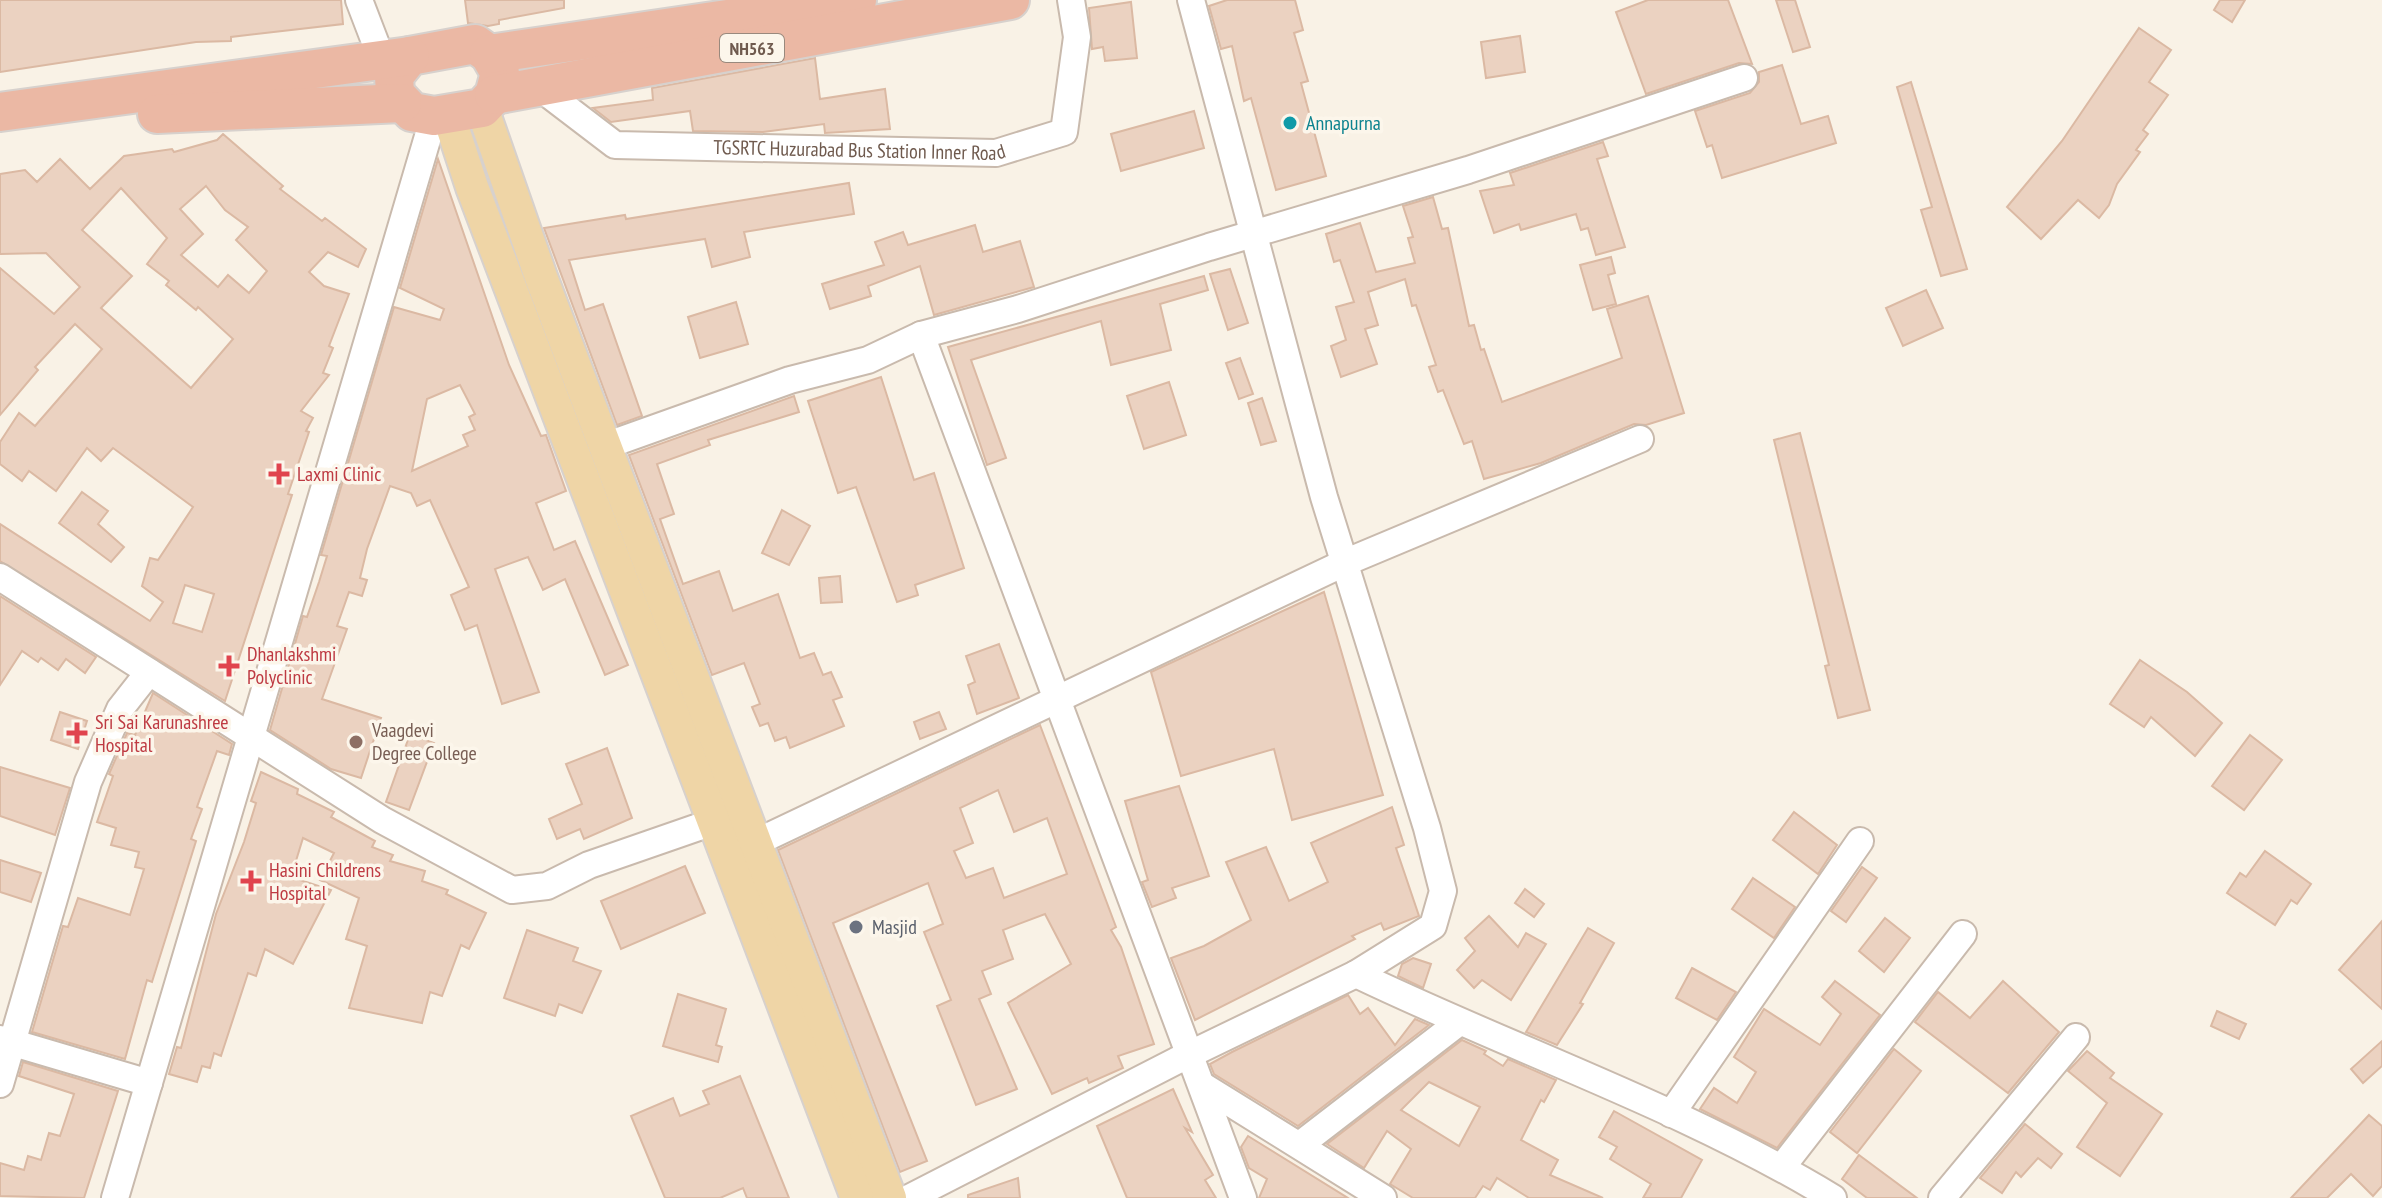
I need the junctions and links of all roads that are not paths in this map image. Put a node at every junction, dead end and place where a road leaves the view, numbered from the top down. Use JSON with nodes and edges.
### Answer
{"nodes":[{"id":1,"x":359,"y":0,"type":"edge"},
{"id":2,"x":857,"y":0,"type":"edge"},
{"id":3,"x":1010,"y":0,"type":"edge"},
{"id":4,"x":1071,"y":0,"type":"edge"},
{"id":5,"x":1191,"y":0,"type":"edge"},
{"id":6,"x":489,"y":54,"type":"junction"},
{"id":7,"x":396,"y":58,"type":"junction"},
{"id":8,"x":1744,"y":78,"type":"dead end"},
{"id":9,"x":539,"y":87,"type":"junction"},
{"id":10,"x":452,"y":107,"type":"junction"},
{"id":11,"x":0,"y":112,"type":"edge"},
{"id":12,"x":0,"y":137,"type":"edge"},
{"id":13,"x":1253,"y":236,"type":"junction"},
{"id":14,"x":921,"y":335,"type":"junction"},
{"id":15,"x":1640,"y":439,"type":"dead end"},
{"id":16,"x":605,"y":446,"type":"junction"},
{"id":17,"x":1344,"y":563,"type":"junction"},
{"id":18,"x":0,"y":577,"type":"edge"},
{"id":19,"x":149,"y":672,"type":"junction"},
{"id":20,"x":701,"y":699,"type":"junction"},
{"id":21,"x":1058,"y":699,"type":"junction"},
{"id":22,"x":671,"y":711,"type":"junction"},
{"id":23,"x":253,"y":737,"type":"junction"},
{"id":24,"x":713,"y":822,"type":"junction"},
{"id":25,"x":1860,"y":841,"type":"dead end"},
{"id":26,"x":755,"y":843,"type":"junction"},
{"id":27,"x":1963,"y":934,"type":"dead end"},
{"id":28,"x":1356,"y":974,"type":"junction"},
{"id":29,"x":1458,"y":1023,"type":"junction"},
{"id":30,"x":2076,"y":1037,"type":"dead end"},
{"id":31,"x":7,"y":1041,"type":"edge"},
{"id":32,"x":1190,"y":1055,"type":"junction"},
{"id":33,"x":149,"y":1083,"type":"junction"},
{"id":34,"x":0,"y":1084,"type":"edge"},
{"id":35,"x":1203,"y":1086,"type":"junction"},
{"id":36,"x":1671,"y":1114,"type":"junction"},
{"id":37,"x":848,"y":1131,"type":"junction"},
{"id":38,"x":1301,"y":1144,"type":"junction"},
{"id":39,"x":1782,"y":1167,"type":"junction"},
{"id":40,"x":115,"y":1198,"type":"edge"},
{"id":41,"x":857,"y":1198,"type":"edge"},
{"id":42,"x":890,"y":1198,"type":"edge"},
{"id":43,"x":909,"y":1198,"type":"edge"},
{"id":44,"x":1243,"y":1198,"type":"edge"},
{"id":45,"x":1383,"y":1198,"type":"edge"},
{"id":46,"x":1833,"y":1198,"type":"edge"},
{"id":47,"x":1942,"y":1198,"type":"edge"}],
"edges":[{"from":1,"to":7,"type":"street"},
{"from":2,"to":6,"type":"highway","number":"NH563"},
{"from":3,"to":9,"type":"highway","number":"NH563"},
{"from":4,"to":9,"type":"street","name":"TGSRTC Huzurabad Bus Station Inner Road"},
{"from":5,"to":13,"type":"street"},
{"from":6,"to":7,"type":"highway","number":"NH563"},
{"from":6,"to":10,"type":"highway"},
{"from":7,"to":10,"type":"highway"},
{"from":7,"to":11,"type":"highway","number":"NH563"},
{"from":8,"to":13,"type":"street"},
{"from":9,"to":10,"type":"highway","number":"NH563"},
{"from":10,"to":12,"type":"highway","number":"NH563"},
{"from":10,"to":16,"type":"main road"},
{"from":10,"to":22,"type":"main road"},
{"from":10,"to":23,"type":"street"},
{"from":13,"to":14,"type":"street"},
{"from":13,"to":17,"type":"street"},
{"from":14,"to":16,"type":"street"},
{"from":14,"to":21,"type":"street"},
{"from":15,"to":17,"type":"street"},
{"from":16,"to":20,"type":"main road"},
{"from":17,"to":21,"type":"street"},
{"from":17,"to":28,"type":"street"},
{"from":18,"to":19,"type":"street"},
{"from":19,"to":23,"type":"street"},
{"from":19,"to":31,"type":"street"},
{"from":20,"to":22,"type":"main road"},
{"from":20,"to":26,"type":"main road"},
{"from":21,"to":26,"type":"street"},
{"from":21,"to":32,"type":"street"},
{"from":22,"to":24,"type":"main road"},
{"from":23,"to":24,"type":"street"},
{"from":23,"to":33,"type":"street"},
{"from":24,"to":37,"type":"main road"},
{"from":25,"to":36,"type":"street"},
{"from":26,"to":37,"type":"main road"},
{"from":27,"to":39,"type":"street"},
{"from":28,"to":29,"type":"street"},
{"from":28,"to":32,"type":"street"},
{"from":29,"to":36,"type":"street"},
{"from":29,"to":38,"type":"street"},
{"from":30,"to":47,"type":"street"},
{"from":31,"to":33,"type":"street"},
{"from":31,"to":34,"type":"street"},
{"from":32,"to":35,"type":"street"},
{"from":32,"to":43,"type":"street"},
{"from":33,"to":40,"type":"street"},
{"from":35,"to":38,"type":"street"},
{"from":35,"to":44,"type":"street"},
{"from":36,"to":39,"type":"street"},
{"from":37,"to":41,"type":"main road"},
{"from":37,"to":42,"type":"main road"},
{"from":38,"to":45,"type":"street"},
{"from":39,"to":46,"type":"street"}]}
